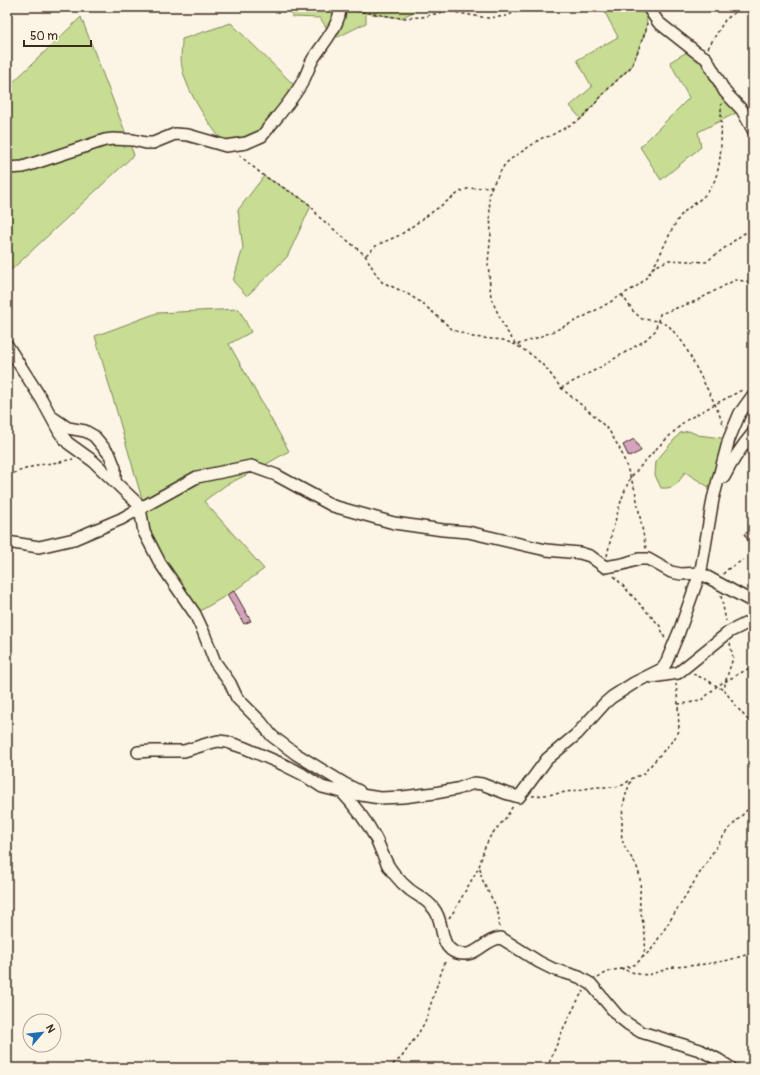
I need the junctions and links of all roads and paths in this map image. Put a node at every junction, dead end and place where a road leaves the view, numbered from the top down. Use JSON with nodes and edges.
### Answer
{"nodes":[{"id":1,"x":525,"y":7,"type":"edge"},
{"id":2,"x":648,"y":7,"type":"edge"},
{"id":3,"x":742,"y":7,"type":"edge"},
{"id":4,"x":340,"y":8,"type":"edge"},
{"id":5,"x":647,"y":22,"type":"dead end"},
{"id":6,"x":704,"y":57,"type":"junction"},
{"id":7,"x":725,"y":92,"type":"junction"},
{"id":8,"x":753,"y":130,"type":"edge"},
{"id":9,"x":240,"y":155,"type":"dead end"},
{"id":10,"x":7,"y":168,"type":"edge"},
{"id":11,"x":492,"y":186,"type":"junction"},
{"id":12,"x":753,"y":229,"type":"edge"},
{"id":13,"x":365,"y":255,"type":"junction"},
{"id":14,"x":652,"y":268,"type":"junction"},
{"id":15,"x":753,"y":282,"type":"edge"},
{"id":16,"x":622,"y":295,"type":"junction"},
{"id":17,"x":658,"y":321,"type":"junction"},
{"id":18,"x":7,"y":345,"type":"edge"},
{"id":19,"x":516,"y":345,"type":"junction"},
{"id":20,"x":561,"y":388,"type":"junction"},
{"id":21,"x":750,"y":392,"type":"edge"},
{"id":22,"x":715,"y":404,"type":"junction"},
{"id":23,"x":51,"y":416,"type":"junction"},
{"id":24,"x":753,"y":433,"type":"edge"},
{"id":25,"x":729,"y":439,"type":"junction"},
{"id":26,"x":86,"y":456,"type":"junction"},
{"id":27,"x":7,"y":474,"type":"edge"},
{"id":28,"x":630,"y":478,"type":"junction"},
{"id":29,"x":115,"y":482,"type":"junction"},
{"id":30,"x":713,"y":499,"type":"junction"},
{"id":31,"x":140,"y":508,"type":"junction"},
{"id":32,"x":7,"y":542,"type":"edge"},
{"id":33,"x":648,"y":559,"type":"junction"},
{"id":34,"x":605,"y":567,"type":"junction"},
{"id":35,"x":700,"y":573,"type":"junction"},
{"id":36,"x":753,"y":602,"type":"edge"},
{"id":37,"x":753,"y":620,"type":"edge"},
{"id":38,"x":669,"y":655,"type":"junction"},
{"id":39,"x":753,"y":666,"type":"edge"},
{"id":40,"x":678,"y":672,"type":"junction"},
{"id":41,"x":644,"y":678,"type":"junction"},
{"id":42,"x":717,"y":686,"type":"junction"},
{"id":43,"x":725,"y":692,"type":"dead end"},
{"id":44,"x":678,"y":704,"type":"junction"},
{"id":45,"x":138,"y":752,"type":"dead end"},
{"id":46,"x":324,"y":772,"type":"junction"},
{"id":47,"x":633,"y":778,"type":"junction"},
{"id":48,"x":342,"y":792,"type":"junction"},
{"id":49,"x":368,"y":796,"type":"junction"},
{"id":50,"x":520,"y":797,"type":"junction"},
{"id":51,"x":753,"y":806,"type":"edge"},
{"id":52,"x":479,"y":867,"type":"junction"},
{"id":53,"x":442,"y":928,"type":"junction"},
{"id":54,"x":496,"y":938,"type":"junction"},
{"id":55,"x":453,"y":951,"type":"junction"},
{"id":56,"x":753,"y":953,"type":"edge"},
{"id":57,"x":640,"y":961,"type":"junction"},
{"id":58,"x":621,"y":969,"type":"junction"},
{"id":59,"x":591,"y":984,"type":"junction"},
{"id":60,"x":388,"y":1068,"type":"edge"},
{"id":61,"x":547,"y":1068,"type":"edge"},
{"id":62,"x":731,"y":1068,"type":"edge"}],
"edges":[{"from":1,"to":4,"type":"path"},
{"from":2,"to":6,"type":"street"},
{"from":3,"to":6,"type":"path"},
{"from":4,"to":10,"type":"street"},
{"from":5,"to":11,"type":"path"},
{"from":6,"to":7,"type":"street"},
{"from":7,"to":8,"type":"street"},
{"from":7,"to":14,"type":"path"},
{"from":9,"to":13,"type":"path"},
{"from":11,"to":13,"type":"path"},
{"from":11,"to":19,"type":"path"},
{"from":12,"to":14,"type":"path"},
{"from":13,"to":19,"type":"path"},
{"from":14,"to":16,"type":"path"},
{"from":15,"to":17,"type":"path"},
{"from":16,"to":17,"type":"path"},
{"from":16,"to":19,"type":"path"},
{"from":17,"to":20,"type":"path"},
{"from":17,"to":22,"type":"path"},
{"from":18,"to":23,"type":"street"},
{"from":19,"to":20,"type":"path"},
{"from":20,"to":28,"type":"path"},
{"from":21,"to":22,"type":"path"},
{"from":21,"to":25,"type":"street"},
{"from":22,"to":25,"type":"path"},
{"from":22,"to":28,"type":"path"},
{"from":23,"to":26,"type":"street"},
{"from":23,"to":29,"type":"street"},
{"from":24,"to":30,"type":"street"},
{"from":25,"to":30,"type":"street"},
{"from":26,"to":27,"type":"path"},
{"from":26,"to":29,"type":"street"},
{"from":28,"to":33,"type":"path"},
{"from":28,"to":34,"type":"path"},
{"from":29,"to":31,"type":"street"},
{"from":30,"to":35,"type":"street"},
{"from":31,"to":32,"type":"street"},
{"from":31,"to":34,"type":"street"},
{"from":31,"to":46,"type":"street"},
{"from":33,"to":34,"type":"street"},
{"from":33,"to":35,"type":"street"},
{"from":34,"to":38,"type":"path"},
{"from":35,"to":36,"type":"street"},
{"from":35,"to":38,"type":"street"},
{"from":37,"to":40,"type":"street"},
{"from":38,"to":41,"type":"street"},
{"from":39,"to":42,"type":"path"},
{"from":40,"to":41,"type":"street"},
{"from":40,"to":42,"type":"path"},
{"from":40,"to":44,"type":"path"},
{"from":41,"to":50,"type":"street"},
{"from":42,"to":43,"type":"path"},
{"from":42,"to":44,"type":"path"},
{"from":44,"to":47,"type":"path"},
{"from":45,"to":48,"type":"street"},
{"from":46,"to":48,"type":"street"},
{"from":46,"to":49,"type":"street"},
{"from":47,"to":50,"type":"path"},
{"from":47,"to":57,"type":"path"},
{"from":48,"to":49,"type":"street"},
{"from":48,"to":53,"type":"street"},
{"from":49,"to":50,"type":"street"},
{"from":50,"to":52,"type":"path"},
{"from":51,"to":57,"type":"path"},
{"from":52,"to":53,"type":"path"},
{"from":52,"to":54,"type":"path"},
{"from":53,"to":55,"type":"street"},
{"from":54,"to":55,"type":"street"},
{"from":54,"to":59,"type":"street"},
{"from":55,"to":60,"type":"path"},
{"from":56,"to":58,"type":"path"},
{"from":57,"to":58,"type":"path"},
{"from":58,"to":59,"type":"path"},
{"from":59,"to":61,"type":"path"},
{"from":59,"to":62,"type":"street"}]}
